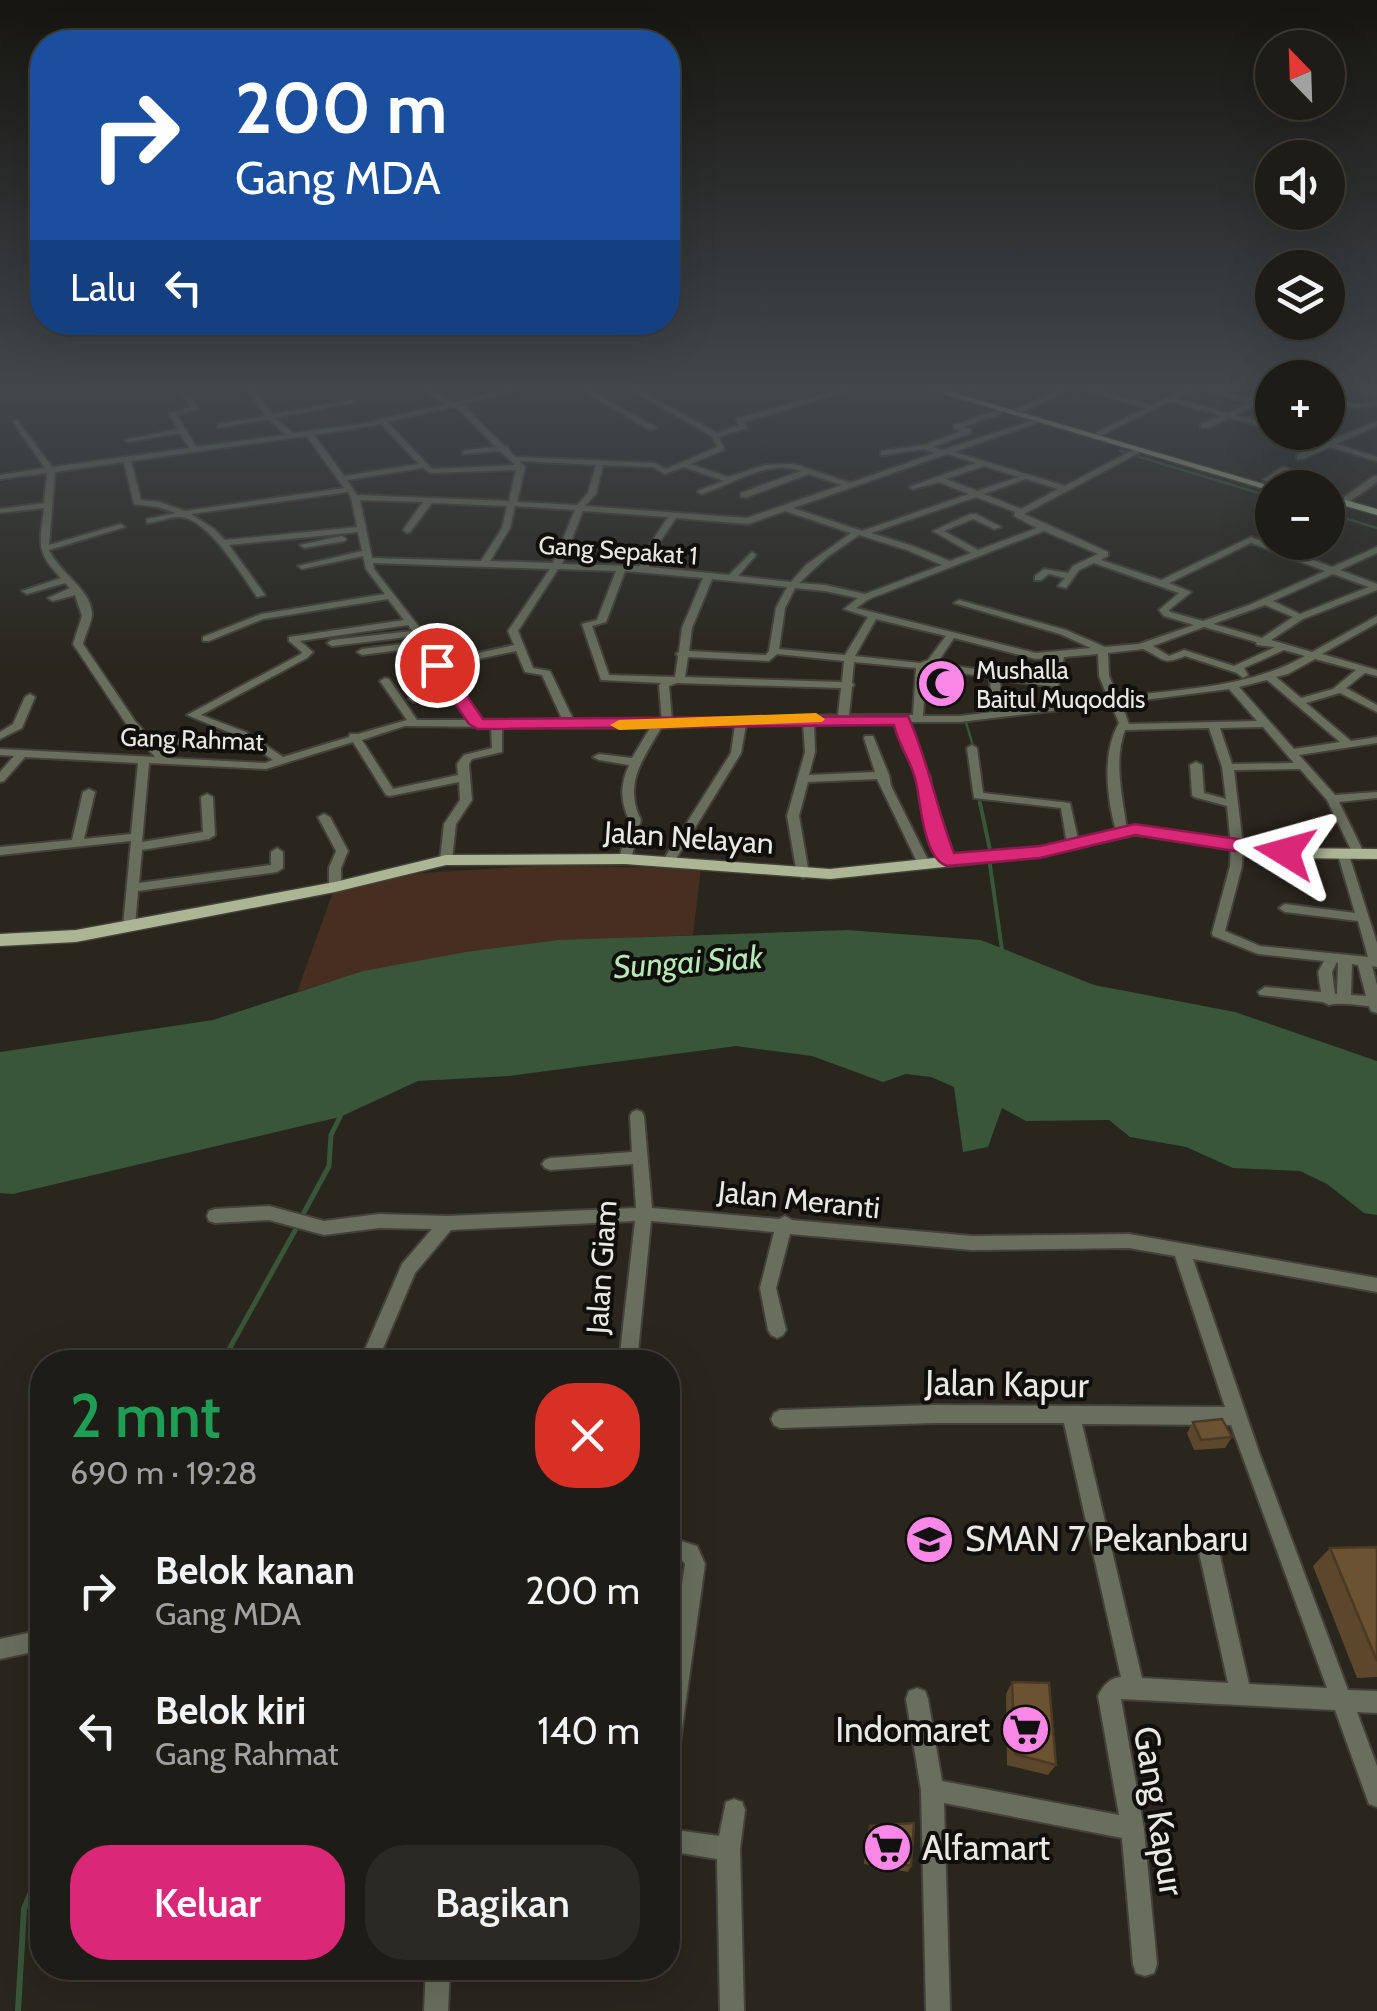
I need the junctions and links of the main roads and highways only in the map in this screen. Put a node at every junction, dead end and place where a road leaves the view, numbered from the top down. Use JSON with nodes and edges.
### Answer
{"nodes":[{"id":1,"x":1345,"y":503,"type":"edge"},
{"id":2,"x":1345,"y":506,"type":"edge"},
{"id":3,"x":1377,"y":515,"type":"edge"},
{"id":4,"x":1360,"y":855,"type":"edge"},
{"id":5,"x":0,"y":940,"type":"edge"}],
"edges":[{"from":1,"to":3,"type":"main road"},
{"from":2,"to":3,"type":"main road"},
{"from":4,"to":5,"type":"main road","name":"Jalan Nelayan"}]}
